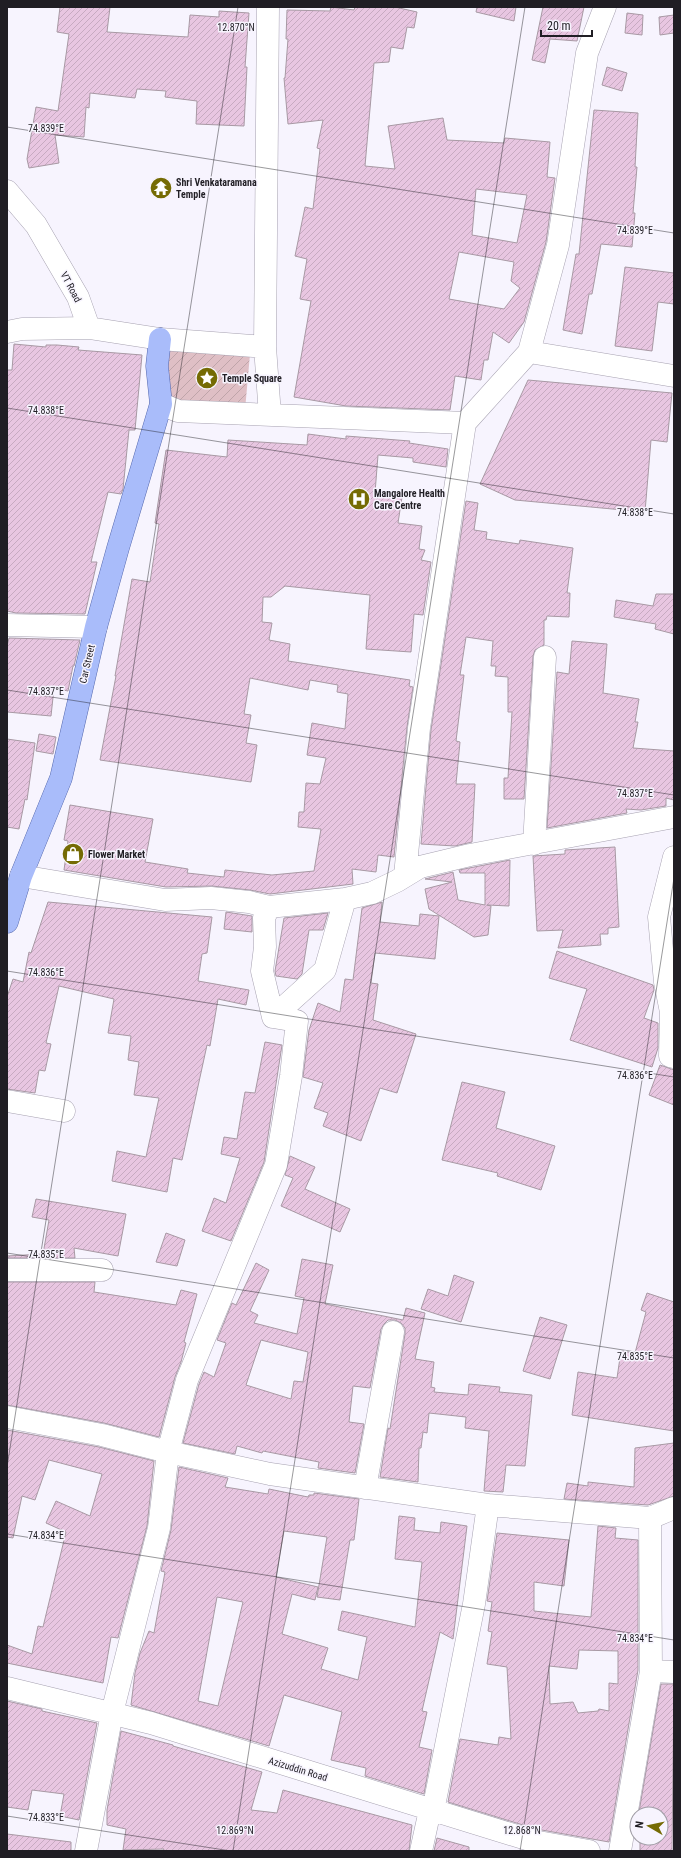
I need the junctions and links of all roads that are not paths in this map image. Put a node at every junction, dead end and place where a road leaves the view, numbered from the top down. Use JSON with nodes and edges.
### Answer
{"nodes":[{"id":1,"x":268,"y":7,"type":"edge"},
{"id":2,"x":605,"y":7,"type":"edge"},
{"id":3,"x":7,"y":191,"type":"edge"},
{"id":4,"x":89,"y":328,"type":"junction"},
{"id":5,"x":7,"y":332,"type":"edge"},
{"id":6,"x":160,"y":339,"type":"junction"},
{"id":7,"x":265,"y":347,"type":"junction"},
{"id":8,"x":529,"y":352,"type":"junction"},
{"id":9,"x":674,"y":376,"type":"edge"},
{"id":10,"x":161,"y":404,"type":"junction"},
{"id":11,"x":270,"y":415,"type":"junction"},
{"id":12,"x":465,"y":423,"type":"junction"},
{"id":13,"x":7,"y":625,"type":"edge"},
{"id":14,"x":96,"y":627,"type":"junction"},
{"id":15,"x":545,"y":657,"type":"dead end"},
{"id":16,"x":674,"y":818,"type":"edge"},
{"id":17,"x":534,"y":844,"type":"junction"},
{"id":18,"x":674,"y":857,"type":"edge"},
{"id":19,"x":411,"y":866,"type":"junction"},
{"id":20,"x":21,"y":876,"type":"junction"},
{"id":21,"x":345,"y":899,"type":"junction"},
{"id":22,"x":269,"y":907,"type":"junction"},
{"id":23,"x":8,"y":918,"type":"edge"},
{"id":24,"x":273,"y":1017,"type":"junction"},
{"id":25,"x":674,"y":1057,"type":"edge"},
{"id":26,"x":7,"y":1101,"type":"edge"},
{"id":27,"x":64,"y":1112,"type":"dead end"},
{"id":28,"x":7,"y":1270,"type":"edge"},
{"id":29,"x":102,"y":1270,"type":"dead end"},
{"id":30,"x":393,"y":1332,"type":"dead end"},
{"id":31,"x":7,"y":1417,"type":"edge"},
{"id":32,"x":168,"y":1452,"type":"junction"},
{"id":33,"x":365,"y":1488,"type":"junction"},
{"id":34,"x":488,"y":1504,"type":"junction"},
{"id":35,"x":674,"y":1508,"type":"edge"},
{"id":36,"x":650,"y":1518,"type":"junction"},
{"id":37,"x":650,"y":1671,"type":"junction"},
{"id":38,"x":674,"y":1672,"type":"edge"},
{"id":39,"x":7,"y":1688,"type":"edge"},
{"id":40,"x":112,"y":1713,"type":"junction"},
{"id":41,"x":432,"y":1811,"type":"junction"},
{"id":42,"x":86,"y":1851,"type":"edge"},
{"id":43,"x":421,"y":1851,"type":"edge"},
{"id":44,"x":589,"y":1851,"type":"edge"},
{"id":45,"x":620,"y":1851,"type":"edge"}],
"edges":[{"from":1,"to":7,"type":"street"},
{"from":2,"to":8,"type":"street"},
{"from":3,"to":4,"type":"street","name":"VT Road"},
{"from":4,"to":5,"type":"street"},
{"from":4,"to":6,"type":"street"},
{"from":6,"to":7,"type":"street"},
{"from":6,"to":10,"type":"main road"},
{"from":7,"to":11,"type":"street"},
{"from":8,"to":9,"type":"street"},
{"from":8,"to":12,"type":"street"},
{"from":10,"to":11,"type":"street"},
{"from":10,"to":14,"type":"main road","name":"Car Street"},
{"from":11,"to":12,"type":"street"},
{"from":12,"to":19,"type":"street"},
{"from":13,"to":14,"type":"street"},
{"from":14,"to":20,"type":"main road","name":"Car Street"},
{"from":15,"to":17,"type":"street"},
{"from":16,"to":17,"type":"street"},
{"from":17,"to":19,"type":"street"},
{"from":18,"to":25,"type":"street"},
{"from":19,"to":21,"type":"street"},
{"from":20,"to":22,"type":"street"},
{"from":20,"to":23,"type":"main road","name":"Car Street"},
{"from":21,"to":22,"type":"street"},
{"from":21,"to":24,"type":"street"},
{"from":22,"to":24,"type":"street"},
{"from":24,"to":32,"type":"street"},
{"from":26,"to":27,"type":"street"},
{"from":28,"to":29,"type":"street"},
{"from":30,"to":33,"type":"street"},
{"from":31,"to":32,"type":"street"},
{"from":32,"to":33,"type":"street"},
{"from":32,"to":40,"type":"street"},
{"from":33,"to":34,"type":"street"},
{"from":34,"to":36,"type":"street"},
{"from":34,"to":41,"type":"street"},
{"from":35,"to":36,"type":"street"},
{"from":36,"to":37,"type":"street"},
{"from":37,"to":38,"type":"street"},
{"from":37,"to":45,"type":"street"},
{"from":39,"to":40,"type":"street","name":"Azizuddin Road"},
{"from":40,"to":41,"type":"street","name":"Azizuddin Road"},
{"from":40,"to":42,"type":"street"},
{"from":41,"to":43,"type":"street"},
{"from":41,"to":44,"type":"street","name":"Azizuddin Road"}]}
